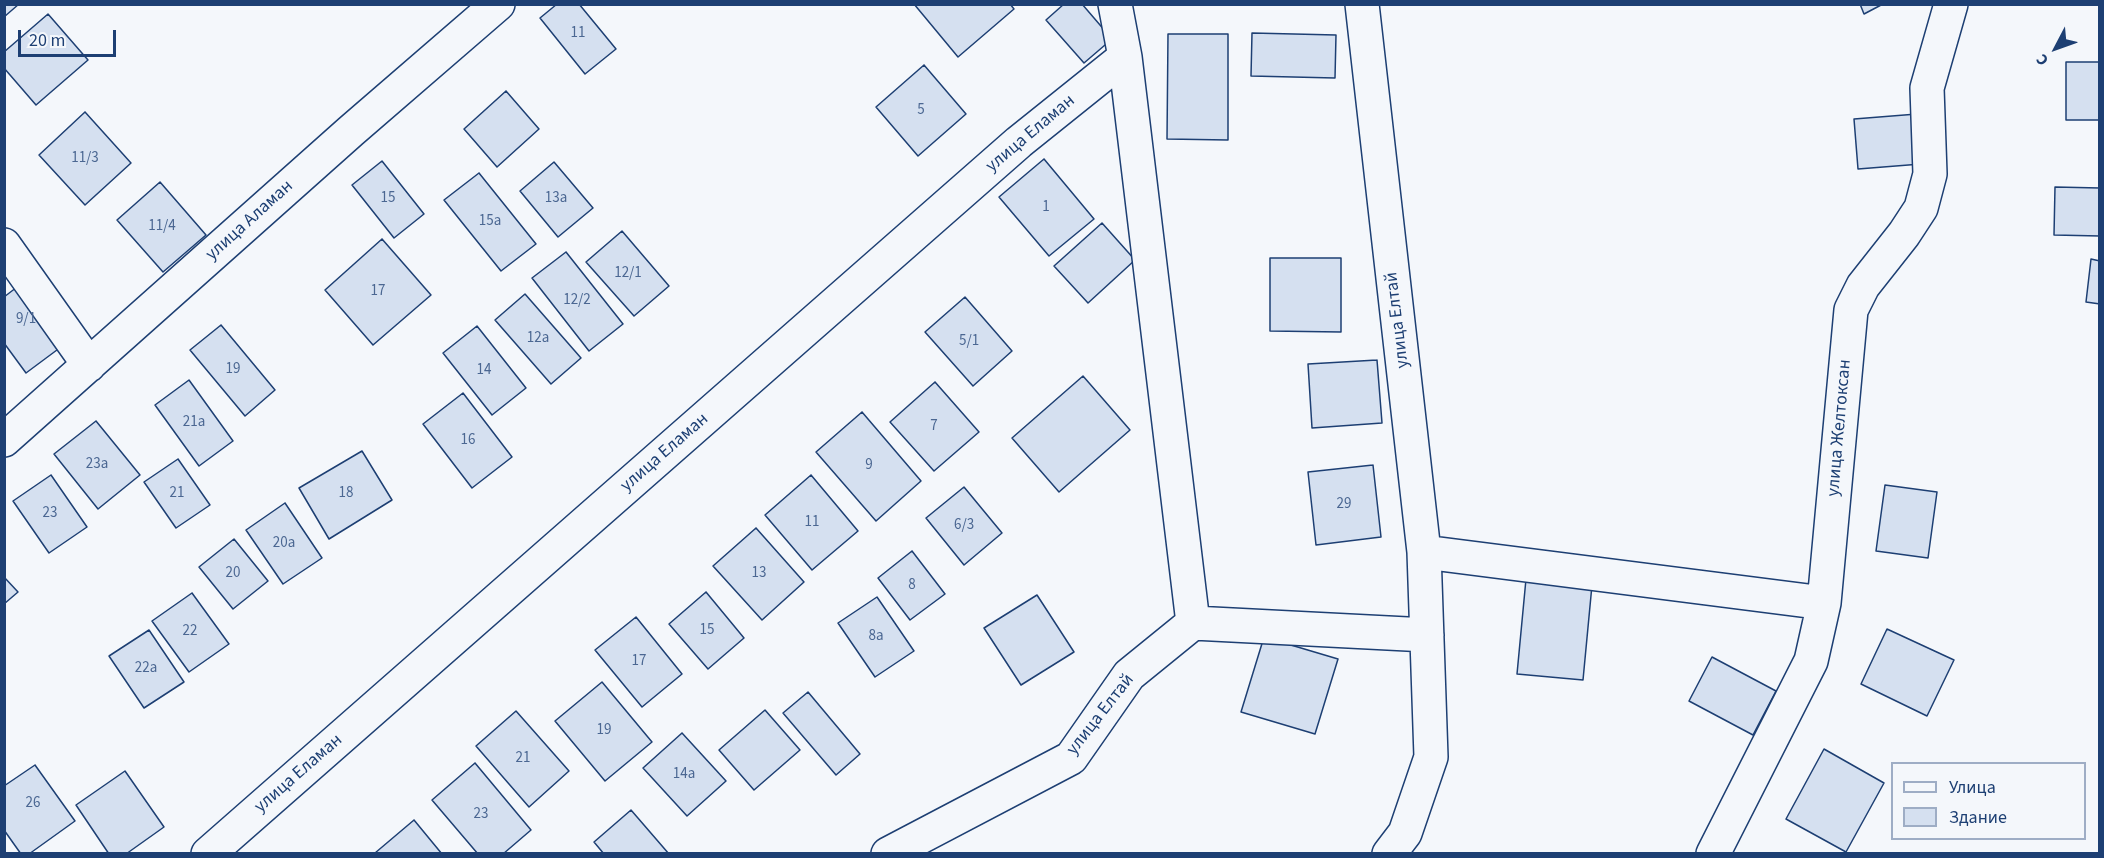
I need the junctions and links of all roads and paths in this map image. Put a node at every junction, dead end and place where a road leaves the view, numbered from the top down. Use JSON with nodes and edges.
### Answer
{"nodes":[{"id":1,"x":498,"y":4,"type":"edge"},
{"id":2,"x":1115,"y":4,"type":"edge"},
{"id":3,"x":1362,"y":4,"type":"edge"},
{"id":4,"x":1951,"y":4,"type":"edge"},
{"id":5,"x":1125,"y":57,"type":"junction"},
{"id":6,"x":4,"y":245,"type":"edge"},
{"id":7,"x":89,"y":365,"type":"junction"},
{"id":8,"x":4,"y":441,"type":"edge"},
{"id":9,"x":1424,"y":552,"type":"junction"},
{"id":10,"x":1824,"y":603,"type":"junction"},
{"id":11,"x":1193,"y":623,"type":"junction"},
{"id":12,"x":1427,"y":635,"type":"junction"},
{"id":13,"x":208,"y":854,"type":"edge"},
{"id":14,"x":888,"y":854,"type":"edge"},
{"id":15,"x":1389,"y":854,"type":"edge"},
{"id":16,"x":1713,"y":854,"type":"edge"}],
"edges":[{"from":1,"to":7,"type":"street","name":"улица Аламан"},
{"from":2,"to":5,"type":"street"},
{"from":3,"to":9,"type":"street","name":"улица Елтай"},
{"from":4,"to":10,"type":"street","name":"улица Желтоксан"},
{"from":5,"to":11,"type":"street"},
{"from":5,"to":13,"type":"street","name":"улица Еламан"},
{"from":6,"to":7,"type":"street"},
{"from":7,"to":8,"type":"street","name":"улица Аламан"},
{"from":9,"to":10,"type":"street"},
{"from":9,"to":12,"type":"street","name":"улица Елтай"},
{"from":10,"to":16,"type":"street","name":"улица Желтоксан"},
{"from":11,"to":12,"type":"street"},
{"from":11,"to":14,"type":"street","name":"улица Елтай"},
{"from":12,"to":15,"type":"street","name":"улица Елтай"}]}
